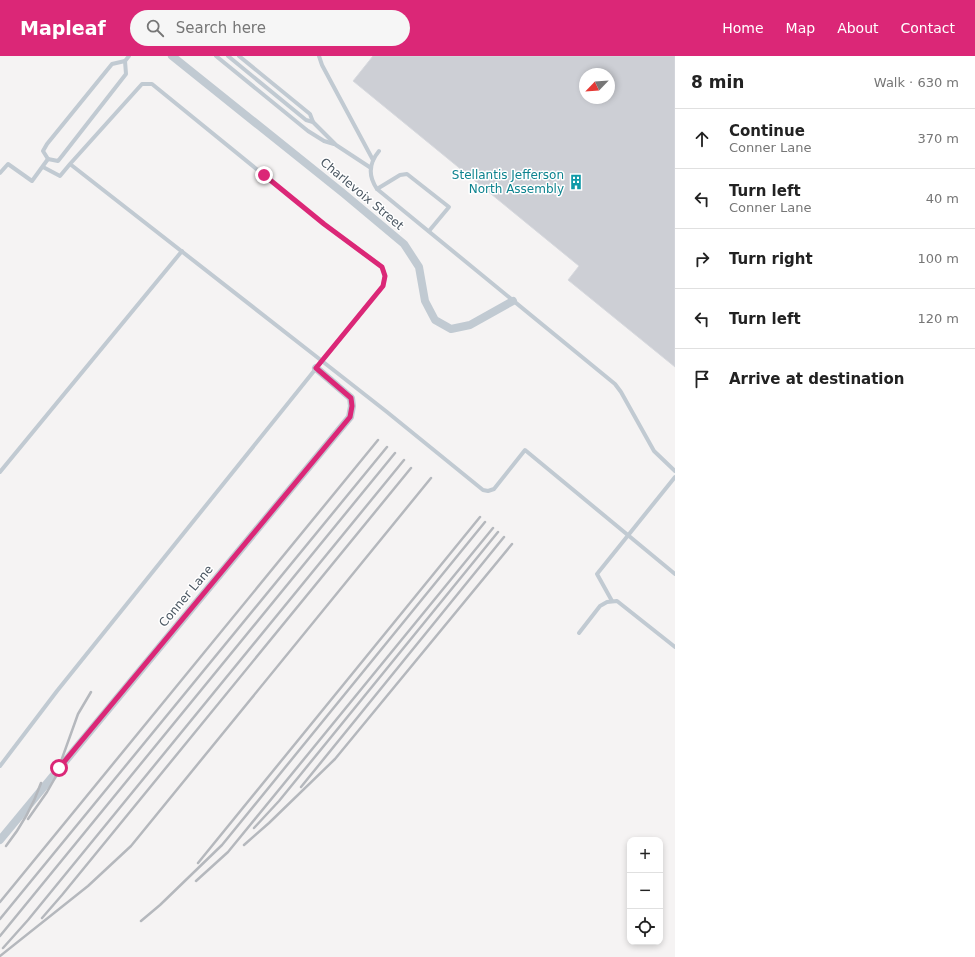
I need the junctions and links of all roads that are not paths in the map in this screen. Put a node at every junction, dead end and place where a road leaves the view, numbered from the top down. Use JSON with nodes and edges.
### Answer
{"nodes":[{"id":1,"x":129,"y":56,"type":"edge"},
{"id":2,"x":172,"y":56,"type":"edge"},
{"id":3,"x":216,"y":56,"type":"edge"},
{"id":4,"x":228,"y":56,"type":"edge"},
{"id":5,"x":239,"y":56,"type":"edge"},
{"id":6,"x":319,"y":56,"type":"edge"},
{"id":7,"x":125,"y":61,"type":"junction"},
{"id":8,"x":313,"y":122,"type":"junction"},
{"id":9,"x":336,"y":145,"type":"junction"},
{"id":10,"x":379,"y":151,"type":"dead end"},
{"id":11,"x":48,"y":159,"type":"junction"},
{"id":12,"x":373,"y":160,"type":"junction"},
{"id":13,"x":70,"y":164,"type":"junction"},
{"id":14,"x":43,"y":167,"type":"junction"},
{"id":15,"x":371,"y":168,"type":"junction"},
{"id":16,"x":0,"y":173,"type":"edge"},
{"id":17,"x":377,"y":189,"type":"junction"},
{"id":18,"x":429,"y":231,"type":"junction"},
{"id":19,"x":182,"y":251,"type":"junction"},
{"id":20,"x":513,"y":300,"type":"junction"},
{"id":21,"x":322,"y":361,"type":"junction"},
{"id":22,"x":316,"y":368,"type":"junction"},
{"id":23,"x":674,"y":471,"type":"edge"},
{"id":24,"x":0,"y":472,"type":"edge"},
{"id":25,"x":675,"y":477,"type":"edge"},
{"id":26,"x":628,"y":536,"type":"junction"},
{"id":27,"x":675,"y":574,"type":"edge"},
{"id":28,"x":612,"y":601,"type":"junction"},
{"id":29,"x":579,"y":633,"type":"dead end"},
{"id":30,"x":675,"y":647,"type":"edge"},
{"id":31,"x":0,"y":766,"type":"edge"},
{"id":32,"x":0,"y":840,"type":"edge"}],
"edges":[{"from":1,"to":7,"type":"lane"},
{"from":2,"to":20,"type":"street","name":"Charlevoix Street"},
{"from":3,"to":9,"type":"lane"},
{"from":4,"to":8,"type":"lane"},
{"from":5,"to":8,"type":"lane"},
{"from":6,"to":12,"type":"lane"},
{"from":7,"to":11,"type":"lane"},
{"from":7,"to":11,"type":"lane"},
{"from":8,"to":9,"type":"lane"},
{"from":9,"to":15,"type":"lane"},
{"from":10,"to":12,"type":"lane"},
{"from":11,"to":14,"type":"lane"},
{"from":12,"to":15,"type":"lane"},
{"from":13,"to":14,"type":"lane"},
{"from":13,"to":19,"type":"lane"},
{"from":13,"to":21,"type":"lane"},
{"from":14,"to":16,"type":"lane"},
{"from":15,"to":17,"type":"lane"},
{"from":17,"to":18,"type":"lane"},
{"from":17,"to":18,"type":"lane"},
{"from":18,"to":20,"type":"lane"},
{"from":19,"to":21,"type":"lane"},
{"from":19,"to":24,"type":"lane"},
{"from":20,"to":23,"type":"lane"},
{"from":21,"to":22,"type":"lane"},
{"from":21,"to":26,"type":"lane"},
{"from":22,"to":31,"type":"lane"},
{"from":22,"to":32,"type":"street","name":"Conner Lane"},
{"from":25,"to":26,"type":"lane"},
{"from":26,"to":27,"type":"lane"},
{"from":26,"to":28,"type":"lane"},
{"from":28,"to":29,"type":"lane"},
{"from":28,"to":30,"type":"lane"}]}
